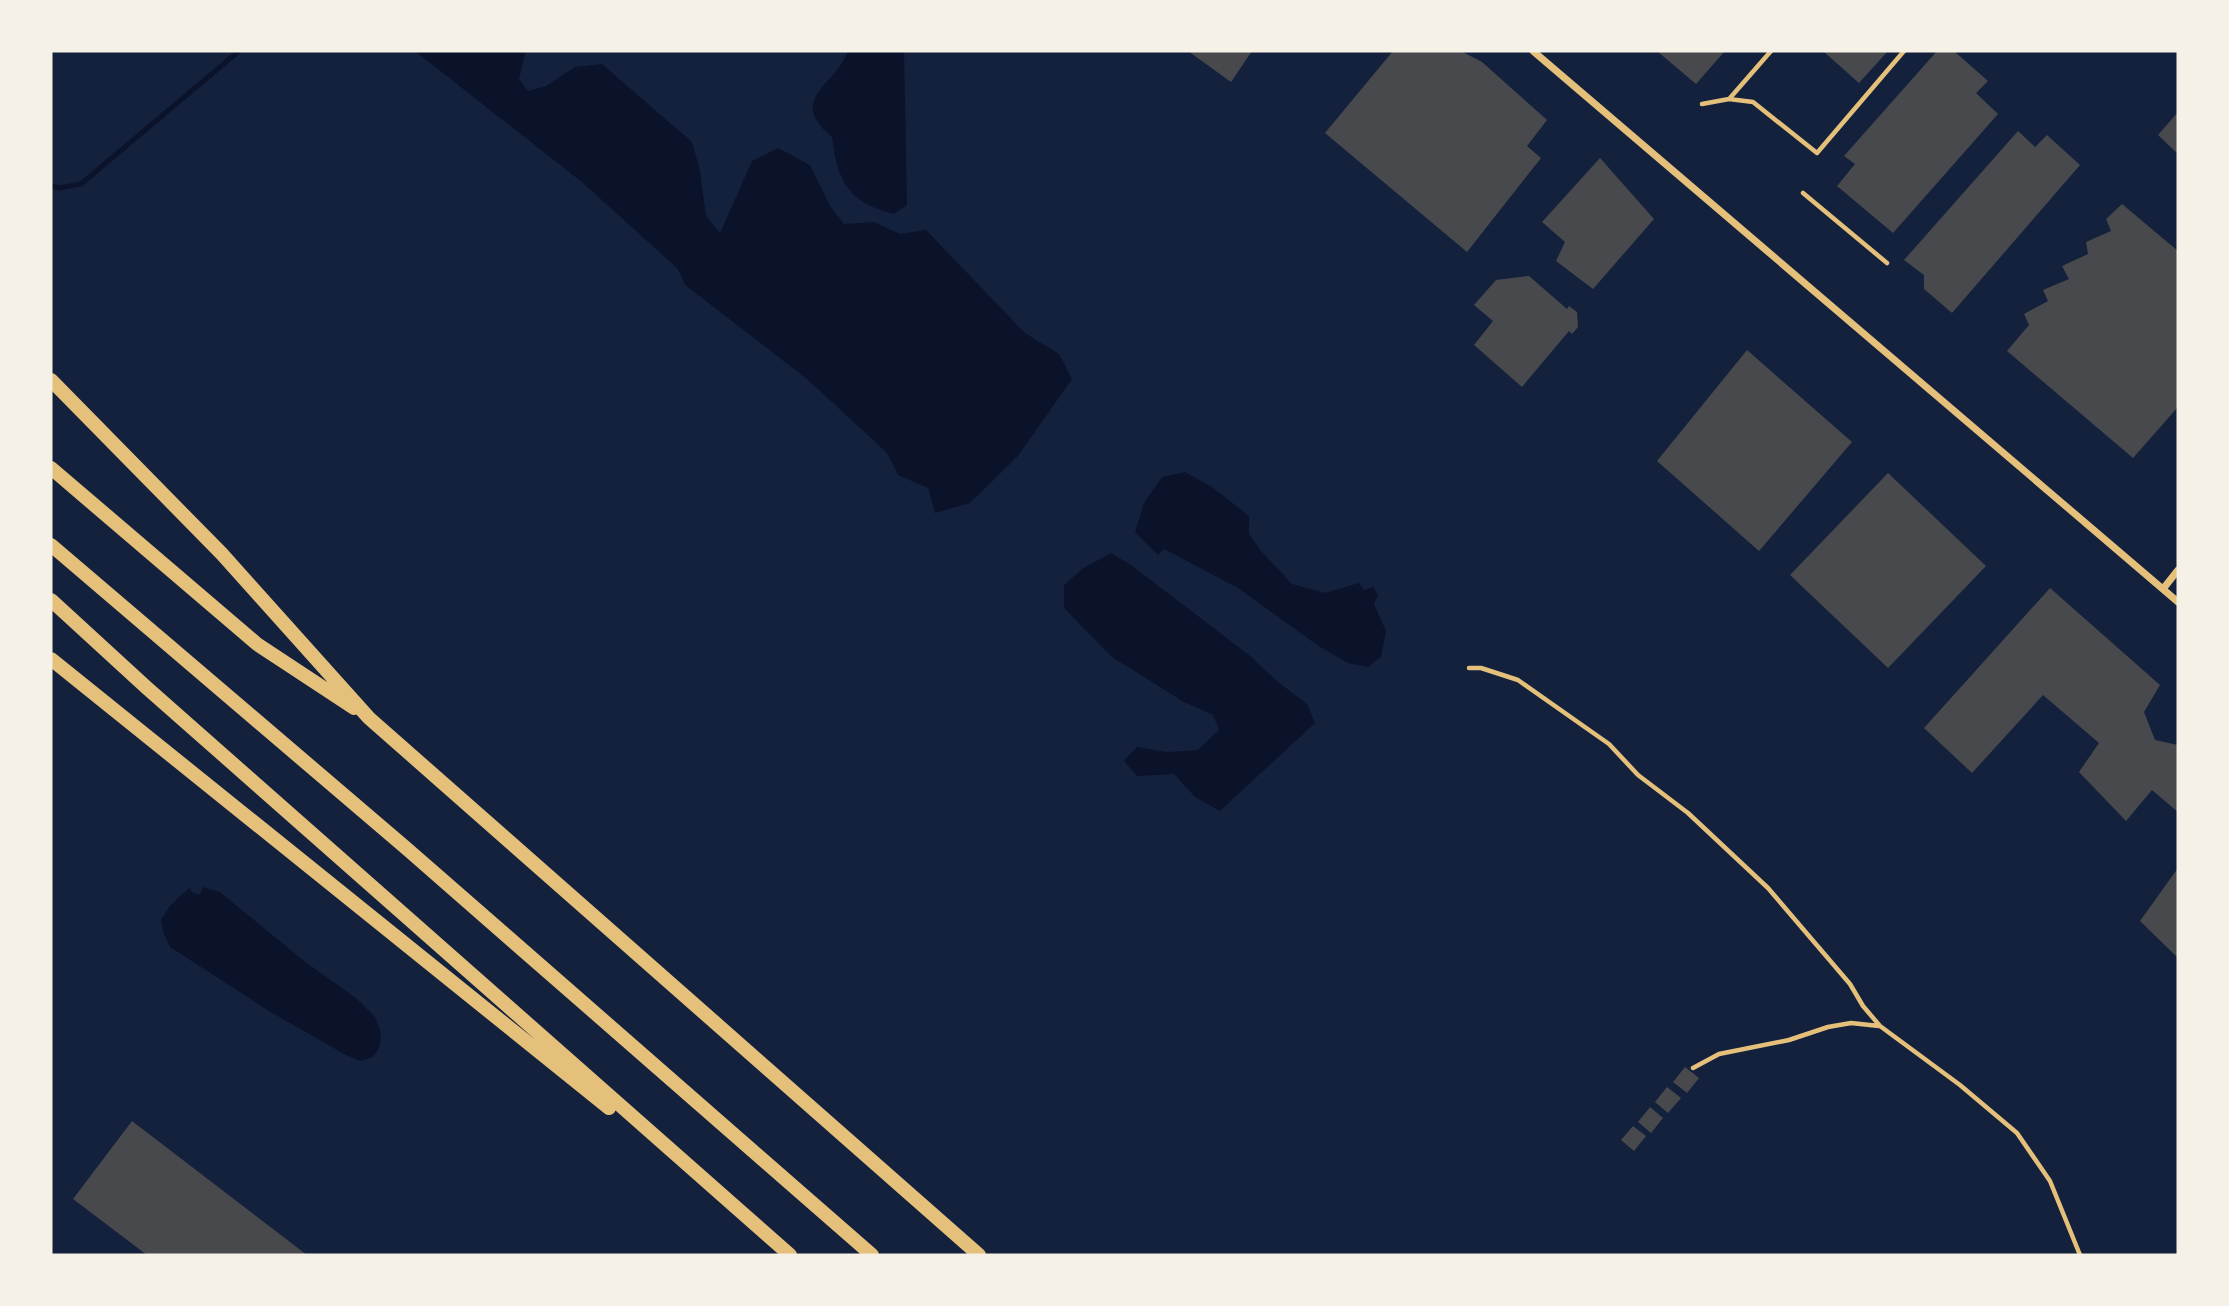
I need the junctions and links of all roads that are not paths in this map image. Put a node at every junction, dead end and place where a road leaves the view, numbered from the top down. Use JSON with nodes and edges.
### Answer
{"nodes":[{"id":1,"x":1532,"y":51,"type":"edge"},
{"id":2,"x":1771,"y":51,"type":"edge"},
{"id":3,"x":1904,"y":51,"type":"edge"},
{"id":4,"x":1729,"y":99,"type":"junction"},
{"id":5,"x":1702,"y":104,"type":"dead end"},
{"id":6,"x":1803,"y":193,"type":"dead end"},
{"id":7,"x":1887,"y":263,"type":"dead end"},
{"id":8,"x":51,"y":380,"type":"edge"},
{"id":9,"x":51,"y":468,"type":"edge"},
{"id":10,"x":51,"y":545,"type":"edge"},
{"id":11,"x":2178,"y":570,"type":"edge"},
{"id":12,"x":2163,"y":589,"type":"junction"},
{"id":13,"x":51,"y":600,"type":"edge"},
{"id":14,"x":2178,"y":602,"type":"edge"},
{"id":15,"x":51,"y":611,"type":"edge"},
{"id":16,"x":51,"y":659,"type":"edge"},
{"id":17,"x":1469,"y":668,"type":"dead end"},
{"id":18,"x":147,"y":688,"type":"junction"},
{"id":19,"x":369,"y":718,"type":"junction"},
{"id":20,"x":1880,"y":1026,"type":"junction"},
{"id":21,"x":1693,"y":1068,"type":"dead end"},
{"id":22,"x":762,"y":1231,"type":"junction"},
{"id":23,"x":790,"y":1255,"type":"edge"},
{"id":24,"x":872,"y":1255,"type":"edge"},
{"id":25,"x":979,"y":1255,"type":"edge"},
{"id":26,"x":2080,"y":1255,"type":"edge"}],
"edges":[{"from":1,"to":12,"type":"street"},
{"from":2,"to":4,"type":"lane"},
{"from":3,"to":4,"type":"lane"},
{"from":4,"to":5,"type":"lane"},
{"from":6,"to":7,"type":"lane"},
{"from":8,"to":19,"type":"highway"},
{"from":9,"to":19,"type":"highway"},
{"from":10,"to":24,"type":"highway"},
{"from":11,"to":12,"type":"street"},
{"from":12,"to":14,"type":"street"},
{"from":13,"to":18,"type":"highway"},
{"from":15,"to":18,"type":"highway"},
{"from":16,"to":22,"type":"highway"},
{"from":17,"to":20,"type":"lane"},
{"from":18,"to":22,"type":"highway"},
{"from":19,"to":25,"type":"highway"},
{"from":20,"to":21,"type":"lane"},
{"from":20,"to":26,"type":"lane"},
{"from":22,"to":23,"type":"highway"}]}
